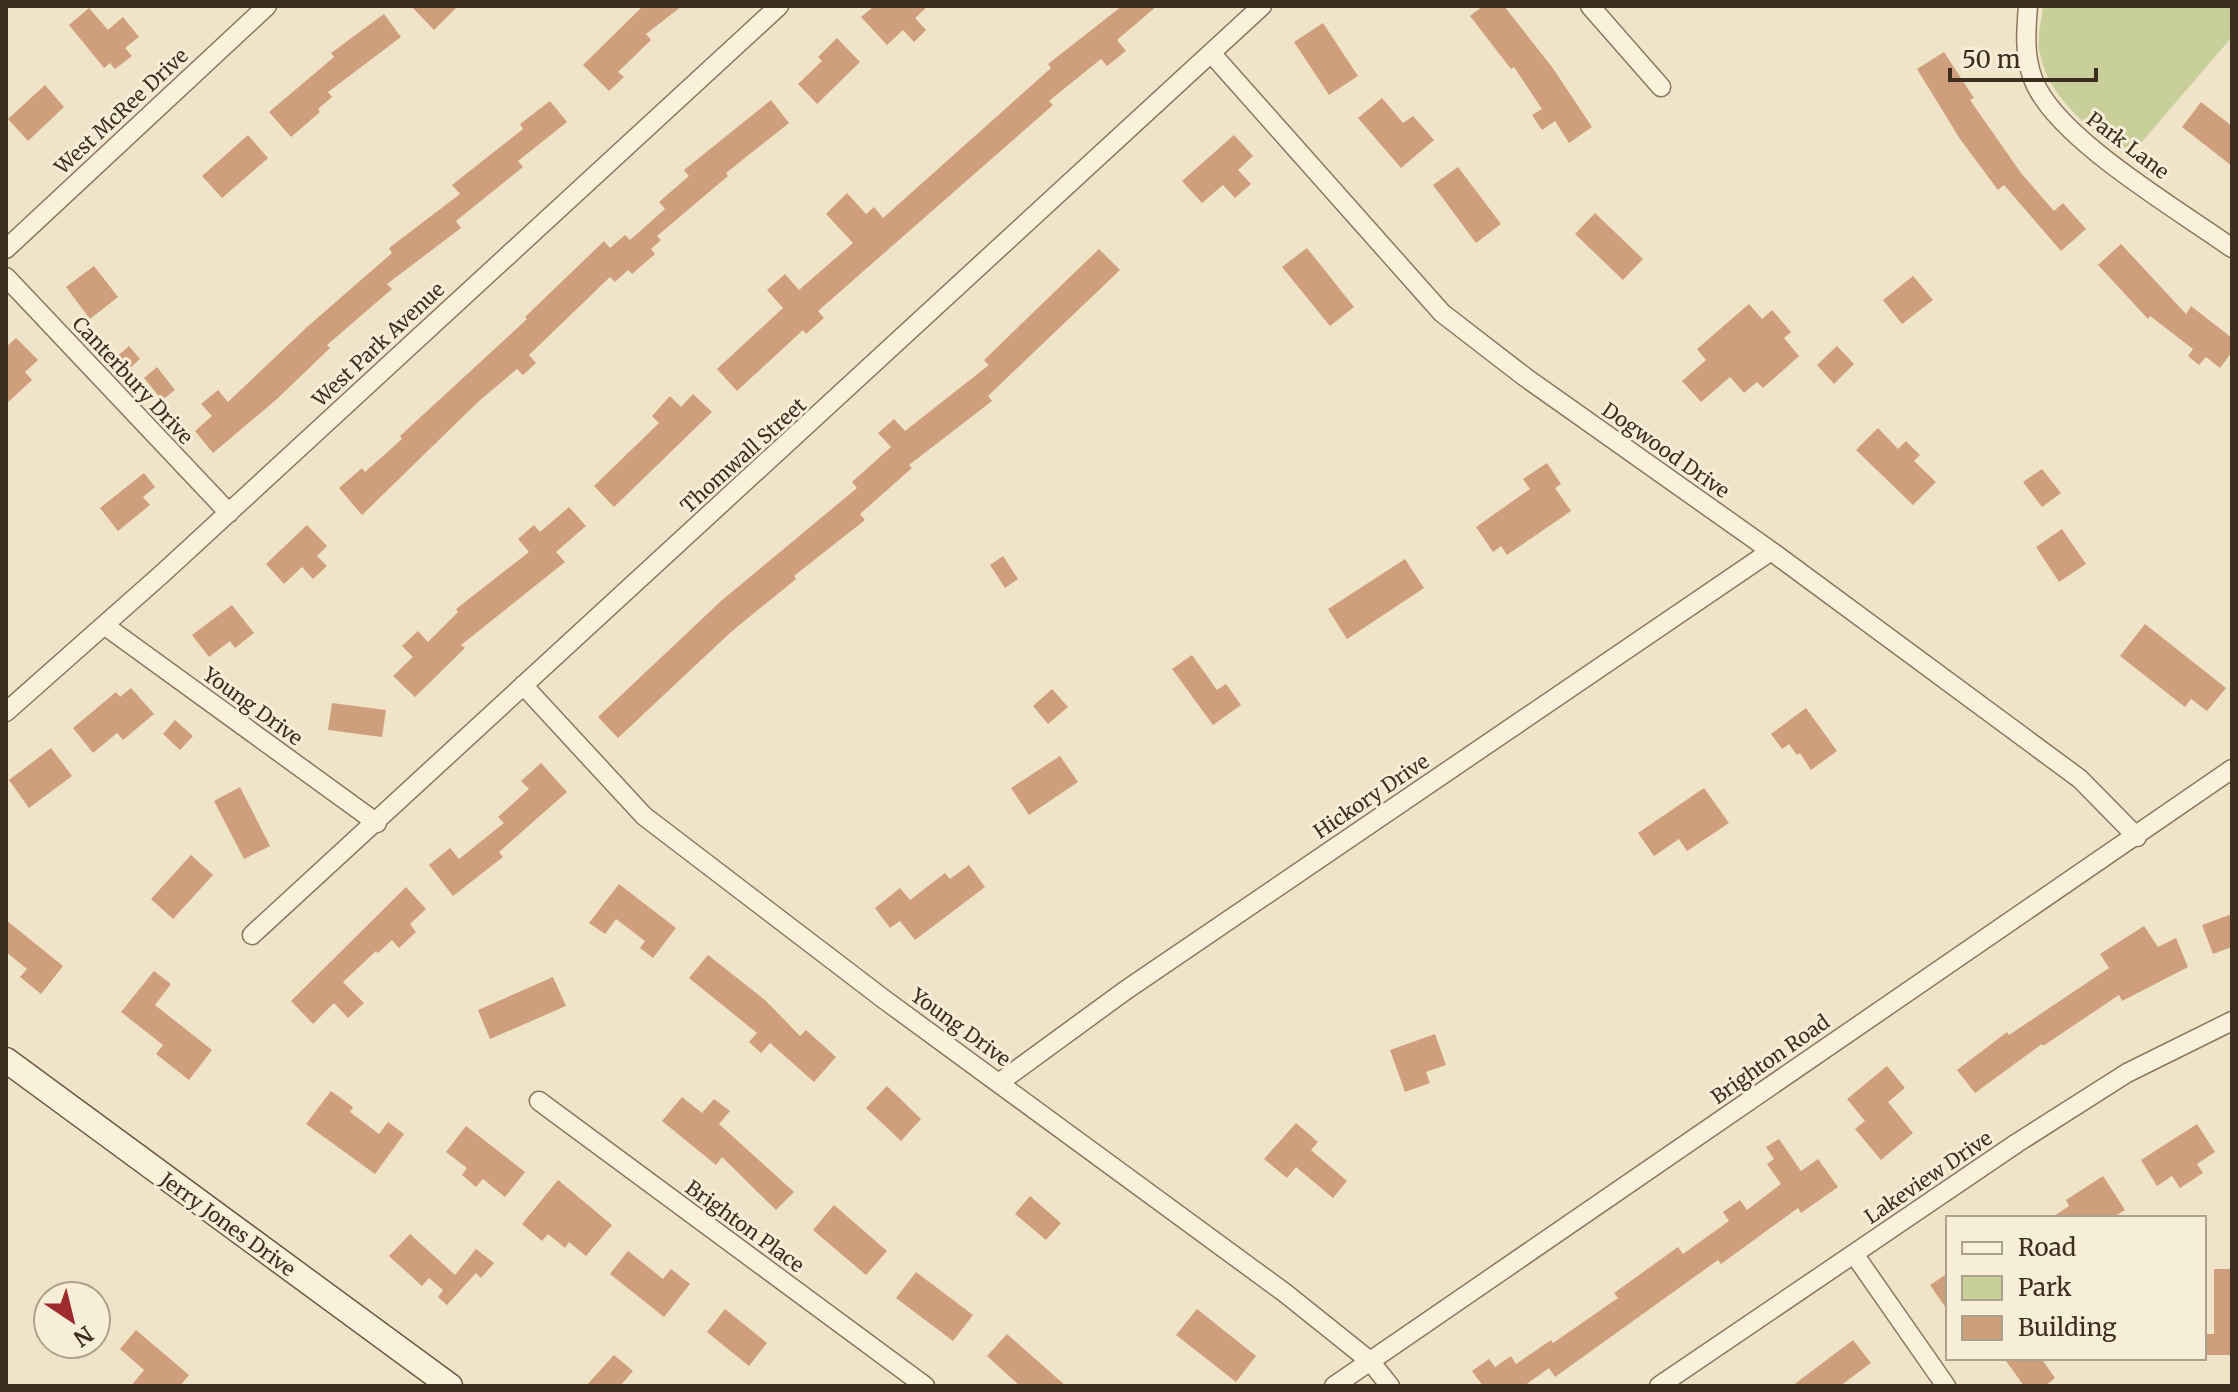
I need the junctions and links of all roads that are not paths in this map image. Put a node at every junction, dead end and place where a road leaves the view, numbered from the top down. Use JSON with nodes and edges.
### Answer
{"nodes":[{"id":1,"x":267,"y":6,"type":"edge"},
{"id":2,"x":779,"y":6,"type":"edge"},
{"id":3,"x":1262,"y":6,"type":"edge"},
{"id":4,"x":1590,"y":6,"type":"edge"},
{"id":5,"x":2028,"y":6,"type":"edge"},
{"id":6,"x":1211,"y":53,"type":"junction"},
{"id":7,"x":1661,"y":87,"type":"dead end"},
{"id":8,"x":2232,"y":248,"type":"edge"},
{"id":9,"x":6,"y":249,"type":"edge"},
{"id":10,"x":6,"y":277,"type":"edge"},
{"id":11,"x":229,"y":513,"type":"junction"},
{"id":12,"x":1771,"y":551,"type":"junction"},
{"id":13,"x":104,"y":625,"type":"junction"},
{"id":14,"x":523,"y":685,"type":"junction"},
{"id":15,"x":6,"y":712,"type":"edge"},
{"id":16,"x":2232,"y":769,"type":"edge"},
{"id":17,"x":377,"y":823,"type":"junction"},
{"id":18,"x":2137,"y":837,"type":"junction"},
{"id":19,"x":252,"y":935,"type":"dead end"},
{"id":20,"x":2232,"y":1021,"type":"edge"},
{"id":21,"x":6,"y":1060,"type":"edge"},
{"id":22,"x":1000,"y":1082,"type":"junction"},
{"id":23,"x":539,"y":1101,"type":"dead end"},
{"id":24,"x":1854,"y":1254,"type":"junction"},
{"id":25,"x":1370,"y":1361,"type":"junction"},
{"id":26,"x":450,"y":1386,"type":"edge"},
{"id":27,"x":925,"y":1386,"type":"edge"},
{"id":28,"x":1334,"y":1386,"type":"edge"},
{"id":29,"x":1390,"y":1386,"type":"edge"},
{"id":30,"x":1659,"y":1386,"type":"edge"},
{"id":31,"x":1946,"y":1386,"type":"edge"}],
"edges":[{"from":1,"to":9,"type":"street","name":"West McRee Drive"},
{"from":2,"to":11,"type":"street","name":"West Park Avenue"},
{"from":3,"to":6,"type":"street","name":"Thomwall Street"},
{"from":4,"to":7,"type":"street"},
{"from":5,"to":8,"type":"street","name":"Park Lane"},
{"from":6,"to":12,"type":"street","name":"Dogwood Drive"},
{"from":6,"to":14,"type":"street","name":"Thomwall Street"},
{"from":10,"to":11,"type":"street","name":"Canterbury Drive"},
{"from":11,"to":13,"type":"street","name":"West Park Avenue"},
{"from":12,"to":18,"type":"street","name":"Dogwood Drive"},
{"from":12,"to":22,"type":"street","name":"Hickory Drive"},
{"from":13,"to":15,"type":"street","name":"West Park Avenue"},
{"from":13,"to":17,"type":"street","name":"Young Drive"},
{"from":14,"to":17,"type":"street","name":"Thomwall Street"},
{"from":14,"to":22,"type":"street","name":"Young Drive"},
{"from":16,"to":18,"type":"street","name":"Brighton Road"},
{"from":17,"to":19,"type":"street","name":"Thomwall Street"},
{"from":18,"to":25,"type":"street","name":"Brighton Road"},
{"from":20,"to":24,"type":"street","name":"Lakeview Drive"},
{"from":21,"to":26,"type":"main road","name":"Jerry Jones Drive"},
{"from":22,"to":25,"type":"street","name":"Young Drive"},
{"from":23,"to":27,"type":"street","name":"Brighton Place"},
{"from":24,"to":30,"type":"street","name":"Lakeview Drive"},
{"from":24,"to":31,"type":"street"},
{"from":25,"to":28,"type":"street","name":"Brighton Road"},
{"from":25,"to":29,"type":"street","name":"Young Drive"}]}
